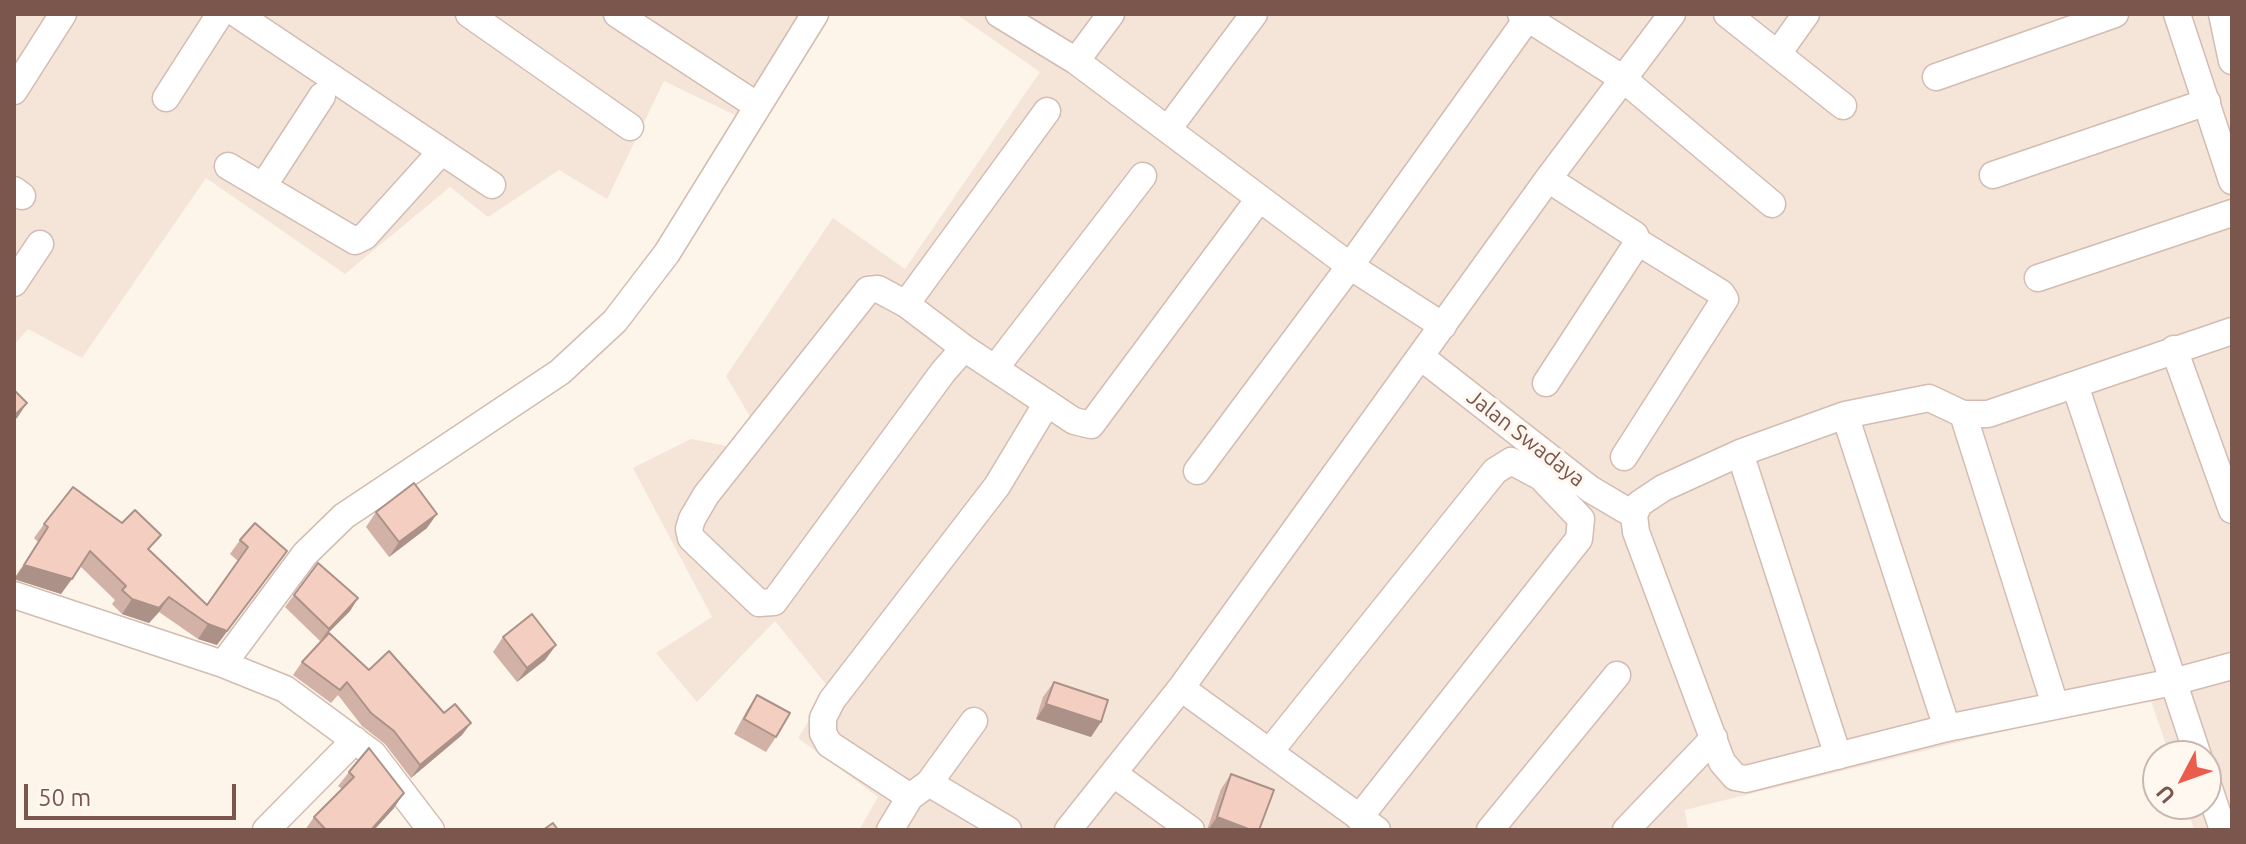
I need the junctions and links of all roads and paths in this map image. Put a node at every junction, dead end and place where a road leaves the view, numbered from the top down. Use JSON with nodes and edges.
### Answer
{"nodes":[{"id":1,"x":63,"y":14,"type":"edge"},
{"id":2,"x":220,"y":14,"type":"edge"},
{"id":3,"x":237,"y":14,"type":"edge"},
{"id":4,"x":469,"y":14,"type":"edge"},
{"id":5,"x":617,"y":14,"type":"edge"},
{"id":6,"x":815,"y":14,"type":"edge"},
{"id":7,"x":999,"y":14,"type":"edge"},
{"id":8,"x":1111,"y":14,"type":"edge"},
{"id":9,"x":1254,"y":14,"type":"edge"},
{"id":10,"x":1672,"y":14,"type":"edge"},
{"id":11,"x":1727,"y":14,"type":"edge"},
{"id":12,"x":1806,"y":14,"type":"edge"},
{"id":13,"x":2115,"y":14,"type":"edge"},
{"id":14,"x":2177,"y":14,"type":"edge"},
{"id":15,"x":2222,"y":14,"type":"edge"},
{"id":16,"x":1524,"y":16,"type":"edge"},
{"id":17,"x":1779,"y":52,"type":"junction"},
{"id":18,"x":1076,"y":61,"type":"junction"},
{"id":19,"x":2232,"y":61,"type":"edge"},
{"id":20,"x":1936,"y":77,"type":"dead end"},
{"id":21,"x":1622,"y":78,"type":"junction"},
{"id":22,"x":14,"y":91,"type":"edge"},
{"id":23,"x":322,"y":96,"type":"dead end"},
{"id":24,"x":166,"y":98,"type":"dead end"},
{"id":25,"x":2207,"y":102,"type":"junction"},
{"id":26,"x":756,"y":105,"type":"junction"},
{"id":27,"x":1843,"y":106,"type":"dead end"},
{"id":28,"x":1047,"y":111,"type":"dead end"},
{"id":29,"x":630,"y":127,"type":"dead end"},
{"id":30,"x":1168,"y":129,"type":"junction"},
{"id":31,"x":440,"y":153,"type":"junction"},
{"id":32,"x":228,"y":166,"type":"dead end"},
{"id":33,"x":1993,"y":175,"type":"dead end"},
{"id":34,"x":1143,"y":176,"type":"dead end"},
{"id":35,"x":1548,"y":179,"type":"junction"},
{"id":36,"x":2232,"y":181,"type":"edge"},
{"id":37,"x":264,"y":185,"type":"junction"},
{"id":38,"x":492,"y":185,"type":"dead end"},
{"id":39,"x":1259,"y":199,"type":"junction"},
{"id":40,"x":1772,"y":204,"type":"dead end"},
{"id":41,"x":2232,"y":213,"type":"edge"},
{"id":42,"x":1638,"y":242,"type":"junction"},
{"id":43,"x":40,"y":244,"type":"dead end"},
{"id":44,"x":1350,"y":266,"type":"junction"},
{"id":45,"x":2038,"y":278,"type":"dead end"},
{"id":46,"x":14,"y":283,"type":"edge"},
{"id":47,"x":906,"y":304,"type":"junction"},
{"id":48,"x":1443,"y":326,"type":"junction"},
{"id":49,"x":2232,"y":331,"type":"edge"},
{"id":50,"x":964,"y":348,"type":"junction"},
{"id":51,"x":2174,"y":349,"type":"junction"},
{"id":52,"x":1421,"y":357,"type":"junction"},
{"id":53,"x":996,"y":367,"type":"junction"},
{"id":54,"x":1546,"y":383,"type":"dead end"},
{"id":55,"x":2075,"y":385,"type":"junction"},
{"id":56,"x":1047,"y":403,"type":"junction"},
{"id":57,"x":1963,"y":414,"type":"junction"},
{"id":58,"x":1845,"y":415,"type":"junction"},
{"id":59,"x":1740,"y":453,"type":"junction"},
{"id":60,"x":1624,"y":457,"type":"dead end"},
{"id":61,"x":1197,"y":471,"type":"dead end"},
{"id":62,"x":2232,"y":510,"type":"edge"},
{"id":63,"x":1634,"y":515,"type":"junction"},
{"id":64,"x":14,"y":595,"type":"edge"},
{"id":65,"x":223,"y":664,"type":"junction"},
{"id":66,"x":2232,"y":666,"type":"edge"},
{"id":67,"x":1617,"y":675,"type":"dead end"},
{"id":68,"x":2173,"y":682,"type":"junction"},
{"id":69,"x":1181,"y":688,"type":"junction"},
{"id":70,"x":2055,"y":705,"type":"junction"},
{"id":71,"x":974,"y":721,"type":"dead end"},
{"id":72,"x":1947,"y":728,"type":"junction"},
{"id":73,"x":1714,"y":738,"type":"junction"},
{"id":74,"x":355,"y":740,"type":"junction"},
{"id":75,"x":2193,"y":740,"type":"edge"},
{"id":76,"x":1271,"y":750,"type":"junction"},
{"id":77,"x":1838,"y":756,"type":"junction"},
{"id":78,"x":1114,"y":774,"type":"junction"},
{"id":79,"x":920,"y":790,"type":"junction"},
{"id":80,"x":1368,"y":824,"type":"edge"},
{"id":81,"x":1634,"y":825,"type":"edge"},
{"id":82,"x":266,"y":830,"type":"edge"},
{"id":83,"x":431,"y":830,"type":"edge"},
{"id":84,"x":890,"y":830,"type":"edge"},
{"id":85,"x":1008,"y":830,"type":"edge"},
{"id":86,"x":1068,"y":830,"type":"edge"},
{"id":87,"x":1191,"y":830,"type":"edge"},
{"id":88,"x":1490,"y":830,"type":"edge"}],
"edges":[{"from":1,"to":22,"type":"street"},
{"from":2,"to":24,"type":"street"},
{"from":3,"to":31,"type":"street"},
{"from":4,"to":29,"type":"street"},
{"from":5,"to":26,"type":"street"},
{"from":6,"to":26,"type":"street"},
{"from":7,"to":18,"type":"street"},
{"from":8,"to":18,"type":"street"},
{"from":9,"to":30,"type":"street"},
{"from":10,"to":21,"type":"street"},
{"from":11,"to":17,"type":"street"},
{"from":12,"to":17,"type":"street"},
{"from":13,"to":20,"type":"street"},
{"from":14,"to":25,"type":"street"},
{"from":15,"to":19,"type":"street"},
{"from":16,"to":21,"type":"street"},
{"from":16,"to":44,"type":"street"},
{"from":17,"to":27,"type":"street"},
{"from":18,"to":30,"type":"street"},
{"from":21,"to":35,"type":"street"},
{"from":21,"to":40,"type":"street"},
{"from":23,"to":37,"type":"street"},
{"from":25,"to":33,"type":"street"},
{"from":25,"to":36,"type":"street"},
{"from":26,"to":65,"type":"street"},
{"from":28,"to":47,"type":"street"},
{"from":30,"to":39,"type":"street"},
{"from":31,"to":37,"type":"street"},
{"from":31,"to":38,"type":"street"},
{"from":32,"to":37,"type":"street"},
{"from":34,"to":53,"type":"street"},
{"from":35,"to":42,"type":"street"},
{"from":35,"to":48,"type":"street"},
{"from":39,"to":44,"type":"street"},
{"from":39,"to":56,"type":"street"},
{"from":41,"to":45,"type":"street"},
{"from":42,"to":54,"type":"street"},
{"from":42,"to":60,"type":"street"},
{"from":43,"to":46,"type":"street"},
{"from":44,"to":48,"type":"street"},
{"from":44,"to":61,"type":"street"},
{"from":47,"to":50,"type":"street"},
{"from":47,"to":50,"type":"street"},
{"from":48,"to":52,"type":"street"},
{"from":49,"to":51,"type":"street"},
{"from":50,"to":53,"type":"street"},
{"from":51,"to":55,"type":"street"},
{"from":51,"to":62,"type":"street"},
{"from":52,"to":63,"type":"street","name":"Jalan Swadaya"},
{"from":52,"to":69,"type":"street"},
{"from":53,"to":56,"type":"street"},
{"from":55,"to":57,"type":"street"},
{"from":55,"to":68,"type":"street"},
{"from":56,"to":79,"type":"street"},
{"from":57,"to":58,"type":"street"},
{"from":57,"to":70,"type":"street"},
{"from":58,"to":59,"type":"street"},
{"from":58,"to":72,"type":"street"},
{"from":59,"to":63,"type":"street"},
{"from":59,"to":77,"type":"street"},
{"from":63,"to":73,"type":"street"},
{"from":64,"to":65,"type":"street"},
{"from":65,"to":74,"type":"street"},
{"from":66,"to":68,"type":"street"},
{"from":67,"to":88,"type":"street"},
{"from":68,"to":70,"type":"street"},
{"from":68,"to":75,"type":"street"},
{"from":69,"to":76,"type":"street"},
{"from":69,"to":78,"type":"street"},
{"from":70,"to":72,"type":"street"},
{"from":71,"to":79,"type":"street"},
{"from":72,"to":77,"type":"street"},
{"from":73,"to":77,"type":"street"},
{"from":73,"to":81,"type":"street"},
{"from":74,"to":82,"type":"street"},
{"from":74,"to":83,"type":"street"},
{"from":76,"to":80,"type":"street"},
{"from":76,"to":80,"type":"street"},
{"from":78,"to":86,"type":"street"},
{"from":78,"to":87,"type":"street"},
{"from":79,"to":84,"type":"street"},
{"from":79,"to":85,"type":"street"}]}
